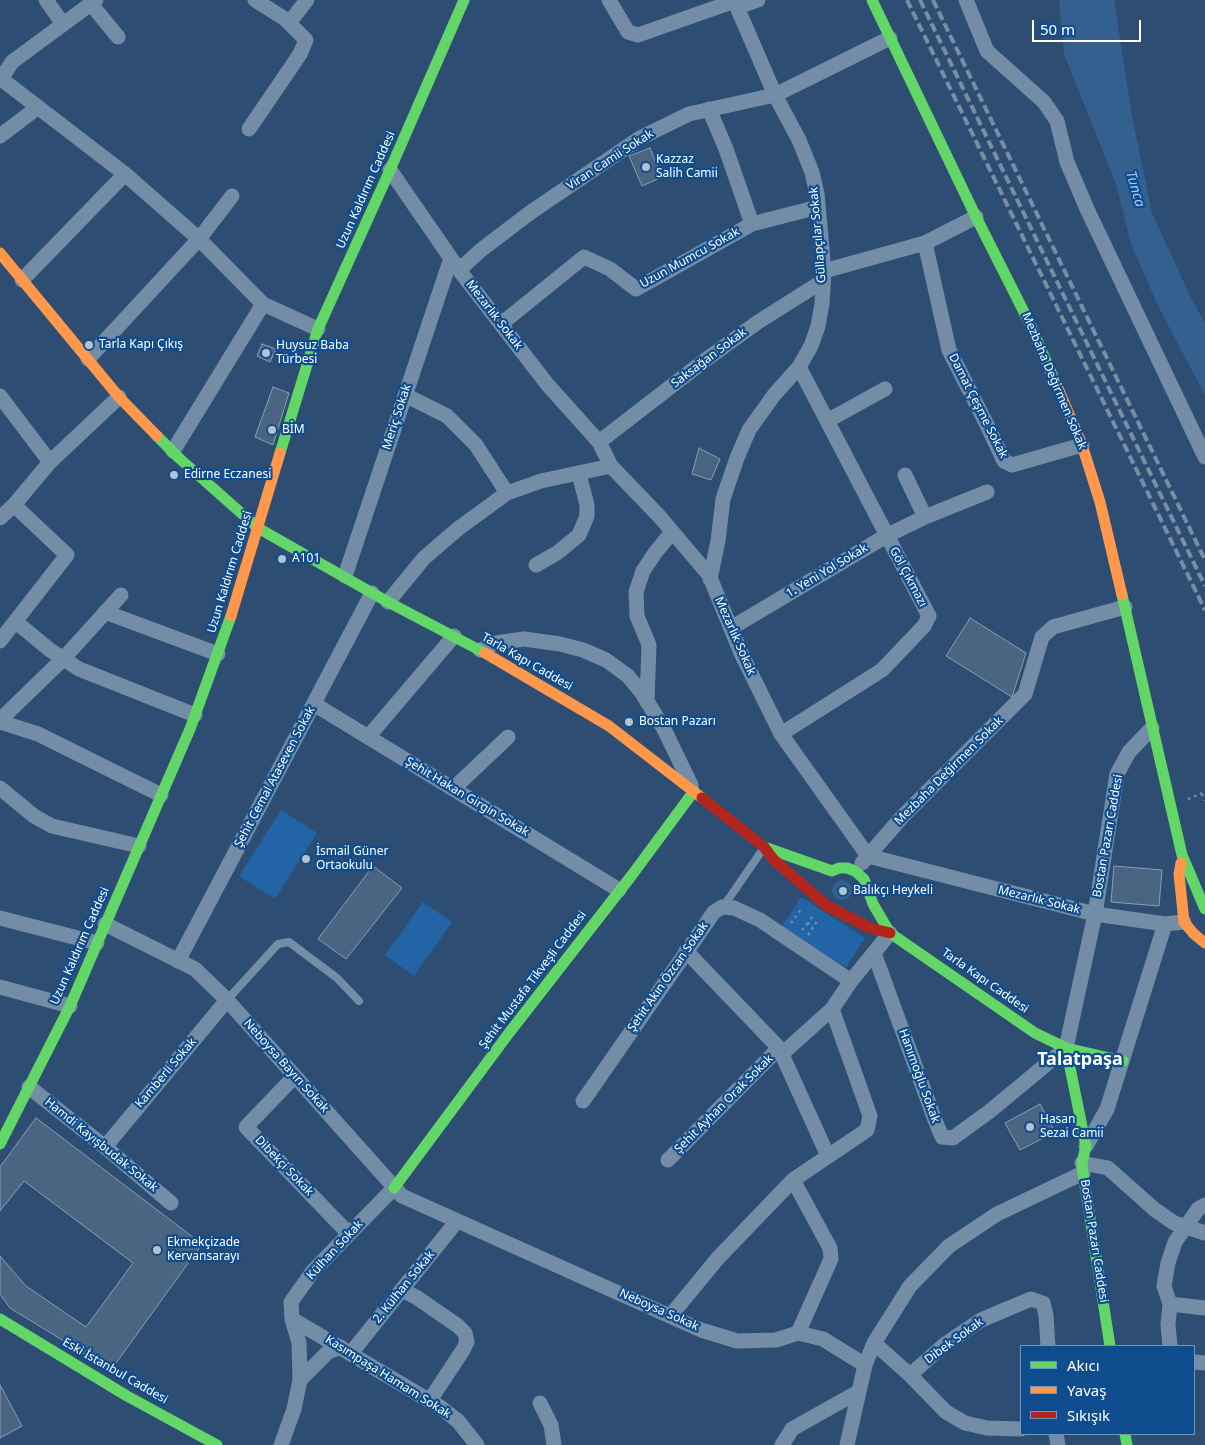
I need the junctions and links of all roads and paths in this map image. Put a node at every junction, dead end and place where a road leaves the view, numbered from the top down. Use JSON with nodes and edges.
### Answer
{"nodes":[{"id":1,"x":46,"y":0,"type":"edge"},
{"id":2,"x":255,"y":0,"type":"edge"},
{"id":3,"x":307,"y":0,"type":"edge"},
{"id":4,"x":464,"y":0,"type":"edge"},
{"id":5,"x":609,"y":0,"type":"edge"},
{"id":6,"x":758,"y":0,"type":"edge"},
{"id":7,"x":872,"y":0,"type":"edge"},
{"id":8,"x":966,"y":0,"type":"edge"},
{"id":9,"x":93,"y":2,"type":"edge"},
{"id":10,"x":735,"y":3,"type":"edge"},
{"id":11,"x":289,"y":23,"type":"junction"},
{"id":12,"x":63,"y":24,"type":"junction"},
{"id":13,"x":118,"y":37,"type":"dead end"},
{"id":14,"x":890,"y":38,"type":"junction"},
{"id":15,"x":1,"y":79,"type":"edge"},
{"id":16,"x":775,"y":95,"type":"junction"},
{"id":17,"x":37,"y":108,"type":"junction"},
{"id":18,"x":709,"y":109,"type":"junction"},
{"id":19,"x":248,"y":129,"type":"dead end"},
{"id":20,"x":0,"y":136,"type":"edge"},
{"id":21,"x":390,"y":170,"type":"junction"},
{"id":22,"x":125,"y":174,"type":"junction"},
{"id":23,"x":232,"y":196,"type":"dead end"},
{"id":24,"x":818,"y":207,"type":"junction"},
{"id":25,"x":976,"y":217,"type":"junction"},
{"id":26,"x":752,"y":224,"type":"junction"},
{"id":27,"x":199,"y":239,"type":"junction"},
{"id":28,"x":925,"y":243,"type":"junction"},
{"id":29,"x":0,"y":253,"type":"edge"},
{"id":30,"x":455,"y":264,"type":"junction"},
{"id":31,"x":823,"y":276,"type":"junction"},
{"id":32,"x":22,"y":280,"type":"junction"},
{"id":33,"x":263,"y":304,"type":"junction"},
{"id":34,"x":501,"y":324,"type":"junction"},
{"id":35,"x":318,"y":329,"type":"junction"},
{"id":36,"x":88,"y":359,"type":"junction"},
{"id":37,"x":799,"y":367,"type":"junction"},
{"id":38,"x":885,"y":389,"type":"dead end"},
{"id":39,"x":0,"y":396,"type":"edge"},
{"id":40,"x":405,"y":396,"type":"junction"},
{"id":41,"x":119,"y":397,"type":"junction"},
{"id":42,"x":827,"y":421,"type":"junction"},
{"id":43,"x":599,"y":442,"type":"junction"},
{"id":44,"x":1082,"y":445,"type":"junction"},
{"id":45,"x":173,"y":451,"type":"junction"},
{"id":46,"x":1205,"y":457,"type":"edge"},
{"id":47,"x":50,"y":462,"type":"junction"},
{"id":48,"x":611,"y":466,"type":"junction"},
{"id":49,"x":579,"y":474,"type":"junction"},
{"id":50,"x":905,"y":475,"type":"dead end"},
{"id":51,"x":988,"y":492,"type":"dead end"},
{"id":52,"x":507,"y":493,"type":"junction"},
{"id":53,"x":14,"y":505,"type":"junction"},
{"id":54,"x":925,"y":517,"type":"junction"},
{"id":55,"x":0,"y":518,"type":"edge"},
{"id":56,"x":258,"y":528,"type":"junction"},
{"id":57,"x":672,"y":532,"type":"junction"},
{"id":58,"x":886,"y":536,"type":"junction"},
{"id":59,"x":536,"y":565,"type":"dead end"},
{"id":60,"x":345,"y":576,"type":"junction"},
{"id":61,"x":710,"y":579,"type":"junction"},
{"id":62,"x":372,"y":593,"type":"junction"},
{"id":63,"x":121,"y":595,"type":"dead end"},
{"id":64,"x":388,"y":602,"type":"junction"},
{"id":65,"x":1125,"y":607,"type":"junction"},
{"id":66,"x":105,"y":612,"type":"junction"},
{"id":67,"x":16,"y":622,"type":"junction"},
{"id":68,"x":731,"y":628,"type":"junction"},
{"id":69,"x":454,"y":636,"type":"junction"},
{"id":70,"x":0,"y":641,"type":"edge"},
{"id":71,"x":480,"y":650,"type":"junction"},
{"id":72,"x":218,"y":654,"type":"junction"},
{"id":73,"x":64,"y":658,"type":"junction"},
{"id":74,"x":647,"y":702,"type":"junction"},
{"id":75,"x":314,"y":704,"type":"junction"},
{"id":76,"x":195,"y":715,"type":"junction"},
{"id":77,"x":0,"y":721,"type":"edge"},
{"id":78,"x":1152,"y":728,"type":"junction"},
{"id":79,"x":782,"y":734,"type":"junction"},
{"id":80,"x":368,"y":737,"type":"junction"},
{"id":81,"x":508,"y":737,"type":"dead end"},
{"id":82,"x":0,"y":788,"type":"edge"},
{"id":83,"x":454,"y":789,"type":"junction"},
{"id":84,"x":694,"y":791,"type":"junction"},
{"id":85,"x":1204,"y":793,"type":"edge"},
{"id":86,"x":161,"y":795,"type":"junction"},
{"id":87,"x":1186,"y":800,"type":"dead end"},
{"id":88,"x":1205,"y":801,"type":"edge"},
{"id":89,"x":139,"y":846,"type":"junction"},
{"id":90,"x":764,"y":847,"type":"junction"},
{"id":91,"x":1182,"y":855,"type":"junction"},
{"id":92,"x":868,"y":856,"type":"junction"},
{"id":93,"x":855,"y":871,"type":"junction"},
{"id":94,"x":826,"y":877,"type":"junction"},
{"id":95,"x":868,"y":888,"type":"junction"},
{"id":96,"x":619,"y":890,"type":"junction"},
{"id":97,"x":822,"y":901,"type":"junction"},
{"id":98,"x":722,"y":907,"type":"junction"},
{"id":99,"x":1205,"y":911,"type":"edge"},
{"id":100,"x":840,"y":913,"type":"junction"},
{"id":101,"x":1095,"y":914,"type":"junction"},
{"id":102,"x":820,"y":917,"type":"dead end"},
{"id":103,"x":0,"y":918,"type":"edge"},
{"id":104,"x":808,"y":923,"type":"junction"},
{"id":105,"x":105,"y":924,"type":"junction"},
{"id":106,"x":1165,"y":924,"type":"junction"},
{"id":107,"x":814,"y":927,"type":"junction"},
{"id":108,"x":1194,"y":930,"type":"edge"},
{"id":109,"x":890,"y":933,"type":"junction"},
{"id":110,"x":804,"y":941,"type":"dead end"},
{"id":111,"x":96,"y":943,"type":"junction"},
{"id":112,"x":1205,"y":943,"type":"edge"},
{"id":113,"x":686,"y":951,"type":"junction"},
{"id":114,"x":874,"y":953,"type":"junction"},
{"id":115,"x":178,"y":961,"type":"junction"},
{"id":116,"x":851,"y":981,"type":"junction"},
{"id":117,"x":0,"y":987,"type":"edge"},
{"id":118,"x":227,"y":1000,"type":"junction"},
{"id":119,"x":359,"y":1001,"type":"dead end"},
{"id":120,"x":70,"y":1006,"type":"junction"},
{"id":121,"x":832,"y":1009,"type":"junction"},
{"id":122,"x":1066,"y":1048,"type":"junction"},
{"id":123,"x":781,"y":1050,"type":"junction"},
{"id":124,"x":1123,"y":1061,"type":"junction"},
{"id":125,"x":295,"y":1076,"type":"junction"},
{"id":126,"x":29,"y":1087,"type":"junction"},
{"id":127,"x":583,"y":1101,"type":"dead end"},
{"id":128,"x":0,"y":1144,"type":"edge"},
{"id":129,"x":1086,"y":1146,"type":"junction"},
{"id":130,"x":105,"y":1147,"type":"junction"},
{"id":131,"x":828,"y":1156,"type":"junction"},
{"id":132,"x":668,"y":1160,"type":"dead end"},
{"id":133,"x":1082,"y":1168,"type":"junction"},
{"id":134,"x":793,"y":1180,"type":"junction"},
{"id":135,"x":394,"y":1188,"type":"junction"},
{"id":136,"x":172,"y":1203,"type":"dead end"},
{"id":137,"x":1205,"y":1205,"type":"edge"},
{"id":138,"x":457,"y":1221,"type":"junction"},
{"id":139,"x":1186,"y":1228,"type":"junction"},
{"id":140,"x":1205,"y":1233,"type":"edge"},
{"id":141,"x":349,"y":1234,"type":"junction"},
{"id":142,"x":402,"y":1290,"type":"junction"},
{"id":143,"x":1170,"y":1304,"type":"junction"},
{"id":144,"x":1205,"y":1308,"type":"edge"},
{"id":145,"x":671,"y":1316,"type":"junction"},
{"id":146,"x":0,"y":1319,"type":"edge"},
{"id":147,"x":292,"y":1319,"type":"junction"},
{"id":148,"x":798,"y":1333,"type":"junction"},
{"id":149,"x":874,"y":1344,"type":"junction"},
{"id":150,"x":1048,"y":1345,"type":"edge"},
{"id":151,"x":1110,"y":1345,"type":"edge"},
{"id":152,"x":1170,"y":1345,"type":"edge"},
{"id":153,"x":346,"y":1350,"type":"junction"},
{"id":154,"x":865,"y":1364,"type":"junction"},
{"id":155,"x":910,"y":1375,"type":"junction"},
{"id":156,"x":300,"y":1380,"type":"junction"},
{"id":157,"x":858,"y":1392,"type":"junction"},
{"id":158,"x":430,"y":1400,"type":"junction"},
{"id":159,"x":540,"y":1403,"type":"dead end"},
{"id":160,"x":1020,"y":1429,"type":"edge"},
{"id":161,"x":217,"y":1445,"type":"edge"},
{"id":162,"x":281,"y":1445,"type":"edge"},
{"id":163,"x":477,"y":1445,"type":"edge"},
{"id":164,"x":554,"y":1445,"type":"edge"},
{"id":165,"x":782,"y":1445,"type":"edge"},
{"id":166,"x":847,"y":1445,"type":"edge"}],
"edges":[{"from":1,"to":12,"type":"street"},
{"from":2,"to":11,"type":"street"},
{"from":3,"to":11,"type":"street"},
{"from":4,"to":21,"type":"main road","name":"Uzun Kaldırım Caddesi"},
{"from":5,"to":10,"type":"street"},
{"from":6,"to":10,"type":"street"},
{"from":7,"to":14,"type":"main road","name":"Mezbaha Değirmen Sokak"},
{"from":8,"to":46,"type":"street"},
{"from":9,"to":12,"type":"street"},
{"from":9,"to":13,"type":"street"},
{"from":10,"to":16,"type":"street","name":"Güllapçılar Sokak"},
{"from":11,"to":19,"type":"street"},
{"from":12,"to":15,"type":"street"},
{"from":14,"to":16,"type":"street","name":"Viran Camii Sokak"},
{"from":14,"to":25,"type":"main road","name":"Mezbaha Değirmen Sokak"},
{"from":15,"to":17,"type":"street"},
{"from":16,"to":18,"type":"street","name":"Viran Camii Sokak"},
{"from":16,"to":24,"type":"street","name":"Güllapçılar Sokak"},
{"from":17,"to":20,"type":"street"},
{"from":17,"to":22,"type":"street"},
{"from":18,"to":26,"type":"street"},
{"from":18,"to":30,"type":"street","name":"Viran Camii Sokak"},
{"from":21,"to":30,"type":"street","name":"Mezarlık Sokak"},
{"from":21,"to":35,"type":"main road","name":"Uzun Kaldırım Caddesi"},
{"from":22,"to":27,"type":"street"},
{"from":22,"to":32,"type":"street"},
{"from":23,"to":27,"type":"street"},
{"from":24,"to":26,"type":"street","name":"Uzun Mumcu Sokak"},
{"from":24,"to":31,"type":"street","name":"Güllapçılar Sokak"},
{"from":25,"to":28,"type":"street","name":"Saksağan Sokak"},
{"from":25,"to":44,"type":"main road","name":"Mezbaha Değirmen Sokak"},
{"from":26,"to":34,"type":"street","name":"Uzun Mumcu Sokak"},
{"from":27,"to":33,"type":"street"},
{"from":27,"to":36,"type":"street"},
{"from":28,"to":31,"type":"street","name":"Saksağan Sokak"},
{"from":28,"to":44,"type":"street","name":"Damat Çeşme Sokak"},
{"from":29,"to":32,"type":"main road","name":"Tarla Kapı Caddesi"},
{"from":30,"to":34,"type":"street","name":"Mezarlık Sokak"},
{"from":30,"to":40,"type":"street","name":"Meriç Sokak"},
{"from":31,"to":37,"type":"street","name":"Güllapçılar Sokak"},
{"from":31,"to":43,"type":"street","name":"Saksağan Sokak"},
{"from":32,"to":36,"type":"main road","name":"Tarla Kapı Caddesi"},
{"from":33,"to":35,"type":"street"},
{"from":33,"to":45,"type":"street"},
{"from":34,"to":43,"type":"street","name":"Mezarlık Sokak"},
{"from":35,"to":56,"type":"main road","name":"Uzun Kaldırım Caddesi"},
{"from":36,"to":41,"type":"main road","name":"Tarla Kapı Caddesi"},
{"from":37,"to":42,"type":"street","name":"Göl Çıkmazı"},
{"from":37,"to":61,"type":"street","name":"Güllapçılar Sokak"},
{"from":38,"to":42,"type":"street"},
{"from":39,"to":47,"type":"street"},
{"from":40,"to":52,"type":"street"},
{"from":40,"to":60,"type":"street","name":"Meriç Sokak"},
{"from":41,"to":45,"type":"main road","name":"Tarla Kapı Caddesi"},
{"from":41,"to":47,"type":"street"},
{"from":42,"to":58,"type":"street","name":"Göl Çıkmazı"},
{"from":43,"to":48,"type":"street","name":"Mezarlık Sokak"},
{"from":44,"to":65,"type":"main road","name":"Mezbaha Değirmen Sokak"},
{"from":45,"to":56,"type":"main road","name":"Tarla Kapı Caddesi"},
{"from":47,"to":53,"type":"street"},
{"from":48,"to":49,"type":"street"},
{"from":48,"to":57,"type":"street","name":"Mezarlık Sokak"},
{"from":49,"to":52,"type":"street"},
{"from":49,"to":59,"type":"street"},
{"from":50,"to":54,"type":"street"},
{"from":51,"to":54,"type":"street","name":"1. Yeni Yol Sokak"},
{"from":52,"to":64,"type":"street"},
{"from":53,"to":55,"type":"street"},
{"from":53,"to":67,"type":"street"},
{"from":54,"to":58,"type":"street","name":"1. Yeni Yol Sokak"},
{"from":56,"to":60,"type":"main road","name":"Tarla Kapı Caddesi"},
{"from":56,"to":72,"type":"main road","name":"Uzun Kaldırım Caddesi"},
{"from":57,"to":61,"type":"street","name":"Mezarlık Sokak"},
{"from":57,"to":74,"type":"street"},
{"from":58,"to":68,"type":"street","name":"1. Yeni Yol Sokak"},
{"from":58,"to":79,"type":"street","name":"Göl Çıkmazı"},
{"from":60,"to":62,"type":"main road","name":"Tarla Kapı Caddesi"},
{"from":61,"to":68,"type":"street","name":"Mezarlık Sokak"},
{"from":62,"to":64,"type":"main road","name":"Tarla Kapı Caddesi"},
{"from":62,"to":75,"type":"street","name":"Şehit Cemal Ataseven Sokak"},
{"from":63,"to":66,"type":"street"},
{"from":64,"to":69,"type":"main road","name":"Tarla Kapı Caddesi"},
{"from":65,"to":78,"type":"main road"},
{"from":65,"to":92,"type":"street","name":"Mezbaha Değirmen Sokak"},
{"from":66,"to":72,"type":"street"},
{"from":66,"to":73,"type":"street"},
{"from":67,"to":70,"type":"street"},
{"from":67,"to":73,"type":"street"},
{"from":68,"to":79,"type":"street","name":"Mezarlık Sokak"},
{"from":69,"to":71,"type":"main road","name":"Tarla Kapı Caddesi"},
{"from":69,"to":80,"type":"street"},
{"from":71,"to":74,"type":"street"},
{"from":71,"to":84,"type":"main road","name":"Tarla Kapı Caddesi"},
{"from":72,"to":76,"type":"main road","name":"Uzun Kaldırım Caddesi"},
{"from":73,"to":76,"type":"street"},
{"from":73,"to":77,"type":"street"},
{"from":74,"to":84,"type":"street"},
{"from":75,"to":80,"type":"street","name":"Şehit Hakan Girgin Sokak"},
{"from":75,"to":115,"type":"street","name":"Şehit Cemal Ataseven Sokak"},
{"from":76,"to":86,"type":"main road","name":"Uzun Kaldırım Caddesi"},
{"from":77,"to":86,"type":"street"},
{"from":78,"to":91,"type":"main road"},
{"from":78,"to":101,"type":"street","name":"Bostan Pazarı Caddesi"},
{"from":79,"to":92,"type":"street","name":"Mezarlık Sokak"},
{"from":80,"to":83,"type":"street","name":"Şehit Hakan Girgin Sokak"},
{"from":81,"to":83,"type":"street"},
{"from":82,"to":89,"type":"street"},
{"from":83,"to":96,"type":"street","name":"Şehit Hakan Girgin Sokak"},
{"from":84,"to":90,"type":"main road","name":"Tarla Kapı Caddesi"},
{"from":84,"to":96,"type":"main road","name":"Şehit Mustafa Tikveşli Caddesi"},
{"from":85,"to":87,"type":"path"},
{"from":85,"to":88,"type":"path"},
{"from":86,"to":89,"type":"main road","name":"Uzun Kaldırım Caddesi"},
{"from":89,"to":105,"type":"main road","name":"Uzun Kaldırım Caddesi"},
{"from":90,"to":94,"type":"main road","name":"Tarla Kapı Caddesi"},
{"from":90,"to":97,"type":"main road","name":"Tarla Kapı Caddesi"},
{"from":90,"to":98,"type":"lane"},
{"from":91,"to":99,"type":"main road"},
{"from":91,"to":108,"type":"main road"},
{"from":92,"to":93,"type":"street","name":"Mezbaha Değirmen Sokak"},
{"from":92,"to":101,"type":"street","name":"Mezarlık Sokak"},
{"from":93,"to":94,"type":"main road","name":"Tarla Kapı Caddesi"},
{"from":93,"to":95,"type":"main road","name":"Tarla Kapı Caddesi"},
{"from":94,"to":97,"type":"main road"},
{"from":95,"to":100,"type":"main road"},
{"from":95,"to":109,"type":"main road","name":"Tarla Kapı Caddesi"},
{"from":96,"to":135,"type":"main road","name":"Şehit Mustafa Tikveşli Caddesi"},
{"from":97,"to":100,"type":"main road","name":"Tarla Kapı Caddesi"},
{"from":98,"to":113,"type":"street","name":"Şehit Akın Özcan Sokak"},
{"from":98,"to":116,"type":"street"},
{"from":99,"to":108,"type":"main road"},
{"from":100,"to":109,"type":"main road","name":"Tarla Kapı Caddesi"},
{"from":101,"to":106,"type":"street","name":"Mezarlık Sokak"},
{"from":101,"to":122,"type":"street","name":"Bostan Pazarı Caddesi"},
{"from":102,"to":107,"type":"path"},
{"from":103,"to":111,"type":"street"},
{"from":104,"to":104,"type":"path"},
{"from":104,"to":107,"type":"path"},
{"from":105,"to":111,"type":"main road","name":"Uzun Kaldırım Caddesi"},
{"from":105,"to":115,"type":"street","name":"Neboysa Bayırı Sokak"},
{"from":106,"to":108,"type":"street","name":"Mezarlık Sokak"},
{"from":106,"to":124,"type":"street"},
{"from":107,"to":110,"type":"path"},
{"from":108,"to":112,"type":"main road"},
{"from":109,"to":114,"type":"street","name":"Şehit Ayhan Orak Sokak"},
{"from":109,"to":122,"type":"main road","name":"Tarla Kapı Caddesi"},
{"from":111,"to":120,"type":"main road","name":"Uzun Kaldırım Caddesi"},
{"from":113,"to":123,"type":"street"},
{"from":113,"to":127,"type":"street","name":"Şehit Akın Özcan Sokak"},
{"from":114,"to":116,"type":"street","name":"Şehit Ayhan Orak Sokak"},
{"from":114,"to":122,"type":"street","name":"Hanımoğlu Sokak"},
{"from":115,"to":118,"type":"street","name":"Neboysa Bayırı Sokak"},
{"from":116,"to":121,"type":"street","name":"Şehit Ayhan Orak Sokak"},
{"from":117,"to":120,"type":"street"},
{"from":118,"to":119,"type":"lane"},
{"from":118,"to":125,"type":"street","name":"Neboysa Bayırı Sokak"},
{"from":118,"to":130,"type":"street","name":"Kamberli Sokak"},
{"from":120,"to":126,"type":"main road","name":"Uzun Kaldırım Caddesi"},
{"from":121,"to":123,"type":"street","name":"Şehit Ayhan Orak Sokak"},
{"from":121,"to":131,"type":"street"},
{"from":122,"to":124,"type":"main road"},
{"from":122,"to":129,"type":"main road","name":"Bostan Pazarı Caddesi"},
{"from":123,"to":131,"type":"street"},
{"from":123,"to":132,"type":"street","name":"Şehit Ayhan Orak Sokak"},
{"from":124,"to":129,"type":"street"},
{"from":125,"to":135,"type":"street","name":"Neboysa Bayırı Sokak"},
{"from":125,"to":141,"type":"street","name":"Dibekçi Sokak"},
{"from":126,"to":128,"type":"main road","name":"Uzun Kaldırım Caddesi"},
{"from":126,"to":130,"type":"street","name":"Hamdi Kayışbudak Sokak"},
{"from":129,"to":133,"type":"main road","name":"Bostan Pazarı Caddesi"},
{"from":130,"to":136,"type":"street","name":"Hamdi Kayışbudak Sokak"},
{"from":131,"to":134,"type":"street"},
{"from":133,"to":139,"type":"street"},
{"from":133,"to":149,"type":"street"},
{"from":133,"to":151,"type":"main road","name":"Bostan Pazarı Caddesi"},
{"from":134,"to":145,"type":"street"},
{"from":134,"to":148,"type":"street"},
{"from":135,"to":138,"type":"street","name":"Neboysa Bayırı Sokak"},
{"from":135,"to":141,"type":"street","name":"Külhan Sokak"},
{"from":137,"to":139,"type":"street"},
{"from":138,"to":142,"type":"street","name":"2. Külhan Sokak"},
{"from":138,"to":145,"type":"street","name":"Neboysa Sokak"},
{"from":139,"to":140,"type":"street"},
{"from":139,"to":143,"type":"street"},
{"from":141,"to":147,"type":"street","name":"Külhan Sokak"},
{"from":142,"to":153,"type":"street","name":"2. Külhan Sokak"},
{"from":142,"to":158,"type":"street"},
{"from":143,"to":144,"type":"street"},
{"from":143,"to":152,"type":"street"},
{"from":145,"to":148,"type":"street","name":"Neboysa Sokak"},
{"from":146,"to":161,"type":"main road","name":"Eski İstanbul Caddesi"},
{"from":147,"to":153,"type":"street","name":"Kasımpaşa Hamam Sokak"},
{"from":147,"to":156,"type":"street"},
{"from":148,"to":154,"type":"street"},
{"from":149,"to":154,"type":"street"},
{"from":149,"to":155,"type":"street"},
{"from":150,"to":155,"type":"street","name":"Dibek Sokak"},
{"from":153,"to":156,"type":"street"},
{"from":153,"to":158,"type":"street","name":"Kasımpaşa Hamam Sokak"},
{"from":154,"to":157,"type":"street"},
{"from":155,"to":160,"type":"street"},
{"from":156,"to":162,"type":"street"},
{"from":157,"to":165,"type":"street"},
{"from":157,"to":166,"type":"street"},
{"from":158,"to":163,"type":"street","name":"Kasımpaşa Hamam Sokak"},
{"from":159,"to":164,"type":"street"}]}
